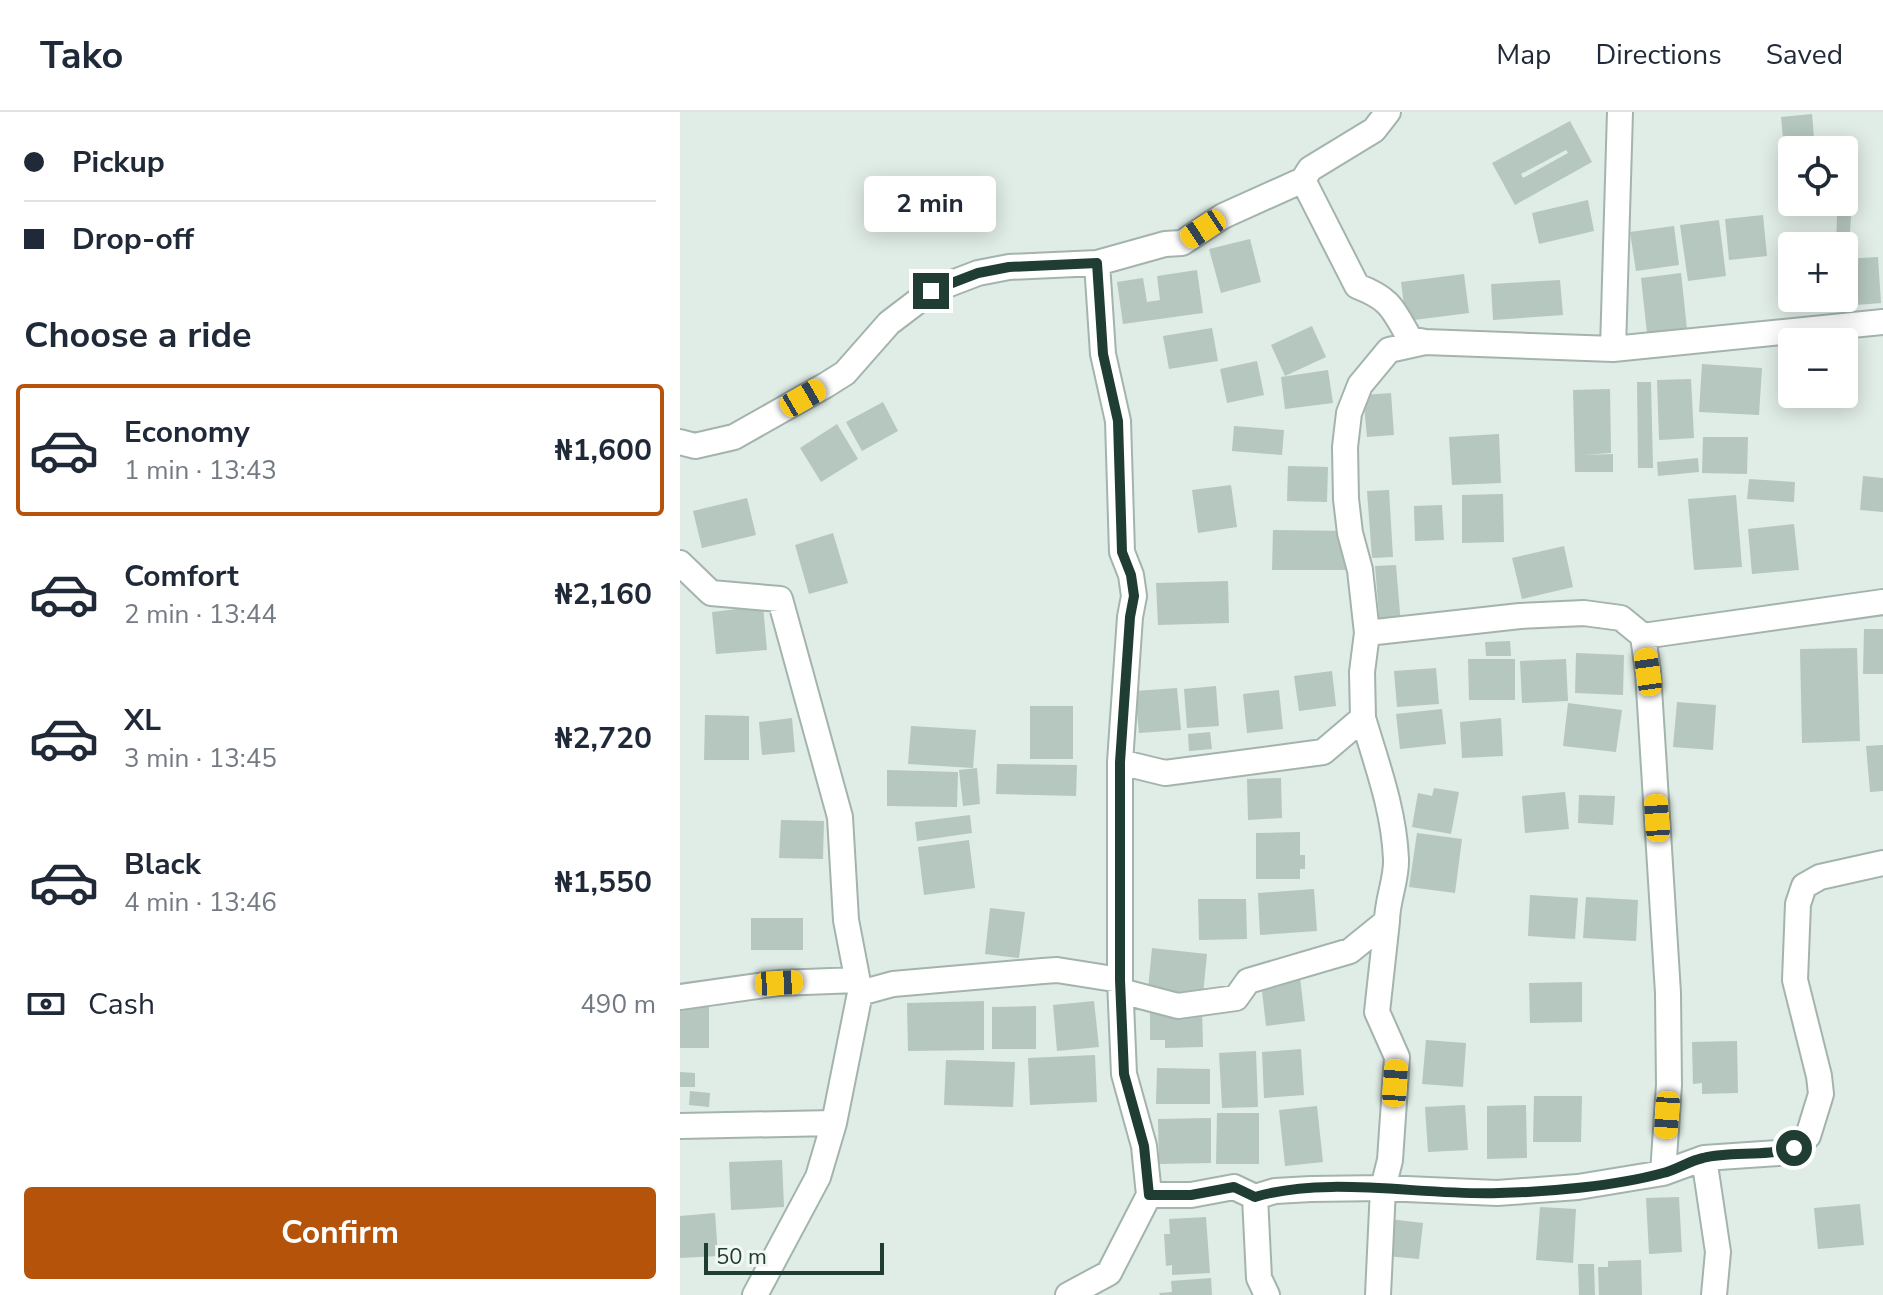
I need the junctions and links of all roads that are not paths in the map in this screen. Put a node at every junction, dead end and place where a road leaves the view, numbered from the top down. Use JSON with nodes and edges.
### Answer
{"nodes":[{"id":1,"x":1388,"y":112,"type":"edge"},
{"id":2,"x":1620,"y":112,"type":"edge"},
{"id":3,"x":1303,"y":180,"type":"junction"},
{"id":4,"x":1097,"y":263,"type":"junction"},
{"id":5,"x":1883,"y":322,"type":"edge"},
{"id":6,"x":1425,"y":342,"type":"junction"},
{"id":7,"x":1613,"y":349,"type":"junction"},
{"id":8,"x":680,"y":442,"type":"edge"},
{"id":9,"x":680,"y":563,"type":"edge"},
{"id":10,"x":1883,"y":602,"type":"edge"},
{"id":11,"x":1367,"y":633,"type":"junction"},
{"id":12,"x":1643,"y":636,"type":"junction"},
{"id":13,"x":1363,"y":718,"type":"junction"},
{"id":14,"x":1120,"y":762,"type":"junction"},
{"id":15,"x":1883,"y":863,"type":"edge"},
{"id":16,"x":1387,"y":921,"type":"junction"},
{"id":17,"x":858,"y":986,"type":"junction"},
{"id":18,"x":1121,"y":986,"type":"junction"},
{"id":19,"x":680,"y":997,"type":"edge"},
{"id":20,"x":834,"y":1123,"type":"junction"},
{"id":21,"x":680,"y":1126,"type":"edge"},
{"id":22,"x":1704,"y":1158,"type":"junction"},
{"id":23,"x":1663,"y":1173,"type":"junction"},
{"id":24,"x":1383,"y":1188,"type":"junction"},
{"id":25,"x":1149,"y":1195,"type":"junction"},
{"id":26,"x":1255,"y":1197,"type":"junction"},
{"id":27,"x":755,"y":1295,"type":"edge"},
{"id":28,"x":1068,"y":1295,"type":"edge"},
{"id":29,"x":1267,"y":1295,"type":"edge"},
{"id":30,"x":1378,"y":1295,"type":"edge"},
{"id":31,"x":1714,"y":1295,"type":"edge"}],
"edges":[{"from":1,"to":3,"type":"street"},
{"from":2,"to":7,"type":"street"},
{"from":3,"to":4,"type":"street"},
{"from":3,"to":6,"type":"street"},
{"from":4,"to":8,"type":"street"},
{"from":4,"to":14,"type":"street"},
{"from":5,"to":7,"type":"street"},
{"from":6,"to":7,"type":"street"},
{"from":6,"to":11,"type":"street"},
{"from":9,"to":17,"type":"street"},
{"from":10,"to":12,"type":"street"},
{"from":11,"to":12,"type":"street"},
{"from":11,"to":13,"type":"street"},
{"from":12,"to":23,"type":"street"},
{"from":13,"to":14,"type":"street"},
{"from":13,"to":16,"type":"street"},
{"from":14,"to":18,"type":"street"},
{"from":15,"to":22,"type":"street"},
{"from":16,"to":18,"type":"street"},
{"from":16,"to":24,"type":"street"},
{"from":17,"to":18,"type":"street"},
{"from":17,"to":19,"type":"street"},
{"from":17,"to":20,"type":"street"},
{"from":18,"to":25,"type":"street"},
{"from":20,"to":21,"type":"street"},
{"from":20,"to":27,"type":"street"},
{"from":22,"to":23,"type":"street"},
{"from":22,"to":31,"type":"street"},
{"from":23,"to":24,"type":"street"},
{"from":24,"to":26,"type":"street"},
{"from":24,"to":30,"type":"street"},
{"from":25,"to":26,"type":"street"},
{"from":25,"to":28,"type":"street"},
{"from":26,"to":29,"type":"street"}]}
